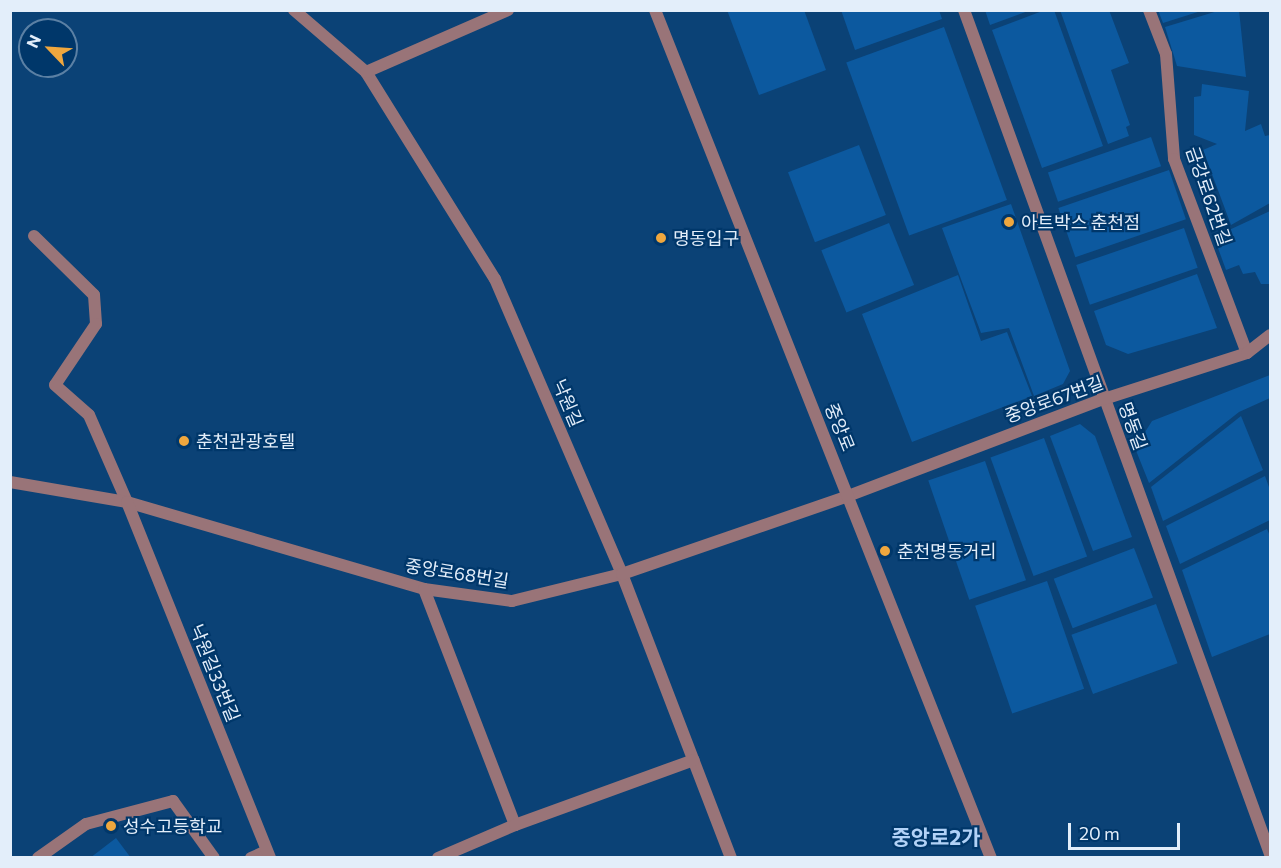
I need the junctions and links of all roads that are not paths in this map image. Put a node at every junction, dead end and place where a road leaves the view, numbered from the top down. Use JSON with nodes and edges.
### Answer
{"nodes":[{"id":1,"x":294,"y":10,"type":"edge"},
{"id":2,"x":508,"y":10,"type":"edge"},
{"id":3,"x":656,"y":10,"type":"edge"},
{"id":4,"x":964,"y":10,"type":"edge"},
{"id":5,"x":1149,"y":10,"type":"edge"},
{"id":6,"x":366,"y":72,"type":"junction"},
{"id":7,"x":34,"y":236,"type":"dead end"},
{"id":8,"x":1270,"y":335,"type":"edge"},
{"id":9,"x":1246,"y":353,"type":"junction"},
{"id":10,"x":1104,"y":399,"type":"junction"},
{"id":11,"x":10,"y":483,"type":"edge"},
{"id":12,"x":848,"y":496,"type":"junction"},
{"id":13,"x":128,"y":502,"type":"junction"},
{"id":14,"x":622,"y":574,"type":"junction"},
{"id":15,"x":424,"y":589,"type":"junction"},
{"id":16,"x":694,"y":760,"type":"junction"},
{"id":17,"x":515,"y":825,"type":"junction"},
{"id":18,"x":268,"y":854,"type":"edge"},
{"id":19,"x":1270,"y":854,"type":"edge"},
{"id":20,"x":38,"y":858,"type":"edge"},
{"id":21,"x":214,"y":858,"type":"edge"},
{"id":22,"x":251,"y":858,"type":"edge"},
{"id":23,"x":438,"y":858,"type":"edge"},
{"id":24,"x":731,"y":858,"type":"edge"},
{"id":25,"x":991,"y":858,"type":"edge"}],
"edges":[{"from":1,"to":6,"type":"street","name":"낙원길"},
{"from":2,"to":6,"type":"street"},
{"from":3,"to":12,"type":"street","name":"중앙로"},
{"from":4,"to":10,"type":"street","name":"명동길"},
{"from":5,"to":9,"type":"street","name":"금강로62번길"},
{"from":6,"to":14,"type":"street","name":"낙원길"},
{"from":7,"to":13,"type":"street"},
{"from":8,"to":9,"type":"street","name":"중앙로67번길"},
{"from":9,"to":10,"type":"street","name":"중앙로67번길"},
{"from":10,"to":12,"type":"street","name":"중앙로67번길"},
{"from":10,"to":19,"type":"street","name":"명동길"},
{"from":11,"to":13,"type":"street","name":"중앙로68번길"},
{"from":12,"to":14,"type":"street","name":"중앙로68번길"},
{"from":12,"to":25,"type":"street","name":"중앙로"},
{"from":13,"to":15,"type":"street","name":"중앙로68번길"},
{"from":13,"to":18,"type":"street","name":"낙원길33번길"},
{"from":14,"to":15,"type":"street","name":"중앙로68번길"},
{"from":14,"to":16,"type":"street","name":"낙원길"},
{"from":15,"to":17,"type":"street"},
{"from":16,"to":17,"type":"street"},
{"from":16,"to":24,"type":"street","name":"낙원길"},
{"from":17,"to":23,"type":"street"},
{"from":18,"to":22,"type":"street"},
{"from":20,"to":21,"type":"street"}]}
